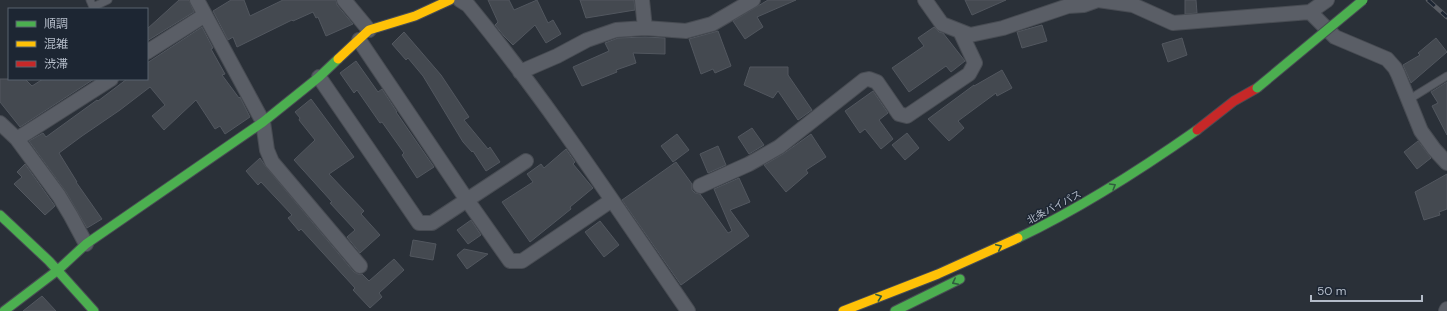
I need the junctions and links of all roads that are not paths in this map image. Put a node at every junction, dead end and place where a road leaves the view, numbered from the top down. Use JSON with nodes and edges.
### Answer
{"nodes":[{"id":1,"x":90,"y":0,"type":"edge"},
{"id":2,"x":108,"y":0,"type":"edge"},
{"id":3,"x":344,"y":0,"type":"edge"},
{"id":4,"x":450,"y":0,"type":"edge"},
{"id":5,"x":460,"y":0,"type":"edge"},
{"id":6,"x":642,"y":0,"type":"edge"},
{"id":7,"x":753,"y":0,"type":"edge"},
{"id":8,"x":925,"y":0,"type":"edge"},
{"id":9,"x":1327,"y":0,"type":"edge"},
{"id":10,"x":1363,"y":0,"type":"edge"},
{"id":11,"x":1084,"y":2,"type":"edge"},
{"id":12,"x":203,"y":5,"type":"edge"},
{"id":13,"x":1310,"y":12,"type":"junction"},
{"id":14,"x":645,"y":28,"type":"junction"},
{"id":15,"x":369,"y":30,"type":"junction"},
{"id":16,"x":960,"y":31,"type":"junction"},
{"id":17,"x":359,"y":40,"type":"junction"},
{"id":18,"x":148,"y":51,"type":"edge"},
{"id":19,"x":520,"y":72,"type":"junction"},
{"id":20,"x":1447,"y":76,"type":"edge"},
{"id":21,"x":320,"y":77,"type":"junction"},
{"id":22,"x":109,"y":80,"type":"edge"},
{"id":23,"x":1257,"y":88,"type":"junction"},
{"id":24,"x":1408,"y":100,"type":"junction"},
{"id":25,"x":263,"y":122,"type":"junction"},
{"id":26,"x":0,"y":123,"type":"edge"},
{"id":27,"x":17,"y":139,"type":"junction"},
{"id":28,"x":526,"y":161,"type":"dead end"},
{"id":29,"x":1447,"y":163,"type":"edge"},
{"id":30,"x":700,"y":186,"type":"dead end"},
{"id":31,"x":467,"y":200,"type":"junction"},
{"id":32,"x":612,"y":200,"type":"junction"},
{"id":33,"x":1105,"y":202,"type":"dead end"},
{"id":34,"x":1092,"y":209,"type":"dead end"},
{"id":35,"x":0,"y":215,"type":"edge"},
{"id":36,"x":1064,"y":225,"type":"dead end"},
{"id":37,"x":86,"y":244,"type":"junction"},
{"id":38,"x":360,"y":266,"type":"dead end"},
{"id":39,"x":58,"y":270,"type":"junction"},
{"id":40,"x":969,"y":274,"type":"dead end"},
{"id":41,"x":4,"y":311,"type":"edge"},
{"id":42,"x":94,"y":311,"type":"edge"},
{"id":43,"x":688,"y":311,"type":"edge"},
{"id":44,"x":842,"y":311,"type":"edge"},
{"id":45,"x":895,"y":311,"type":"edge"}],
"edges":[{"from":1,"to":2,"type":"lane"},
{"from":3,"to":15,"type":"street"},
{"from":4,"to":15,"type":"main road"},
{"from":5,"to":19,"type":"street"},
{"from":6,"to":14,"type":"street"},
{"from":7,"to":14,"type":"street"},
{"from":8,"to":16,"type":"street"},
{"from":9,"to":13,"type":"street"},
{"from":10,"to":23,"type":"main road","name":"北条バイパス","bridge":true},
{"from":11,"to":13,"type":"street"},
{"from":11,"to":16,"type":"street"},
{"from":12,"to":18,"type":"street"},
{"from":12,"to":25,"type":"street"},
{"from":13,"to":24,"type":"street"},
{"from":14,"to":19,"type":"street"},
{"from":15,"to":17,"type":"main road"},
{"from":16,"to":30,"type":"street"},
{"from":17,"to":21,"type":"main road"},
{"from":17,"to":31,"type":"street"},
{"from":19,"to":32,"type":"street"},
{"from":20,"to":24,"type":"lane"},
{"from":21,"to":25,"type":"main road"},
{"from":21,"to":31,"type":"street"},
{"from":22,"to":27,"type":"street"},
{"from":23,"to":33,"type":"main road","name":"北条バイパス"},
{"from":44,"to":23,"type":"main road","name":"北条バイパス","one_way":true},
{"from":24,"to":29,"type":"street"},
{"from":25,"to":37,"type":"main road"},
{"from":25,"to":38,"type":"street"},
{"from":26,"to":27,"type":"street"},
{"from":27,"to":37,"type":"street"},
{"from":28,"to":31,"type":"street"},
{"from":31,"to":32,"type":"street"},
{"from":32,"to":43,"type":"street"},
{"from":34,"to":36,"type":"main road","name":"北条バイパス"},
{"from":35,"to":39,"type":"main road"},
{"from":37,"to":39,"type":"main road"},
{"from":39,"to":41,"type":"main road"},
{"from":39,"to":42,"type":"main road"},
{"from":40,"to":45,"type":"main road","one_way":true}]}
